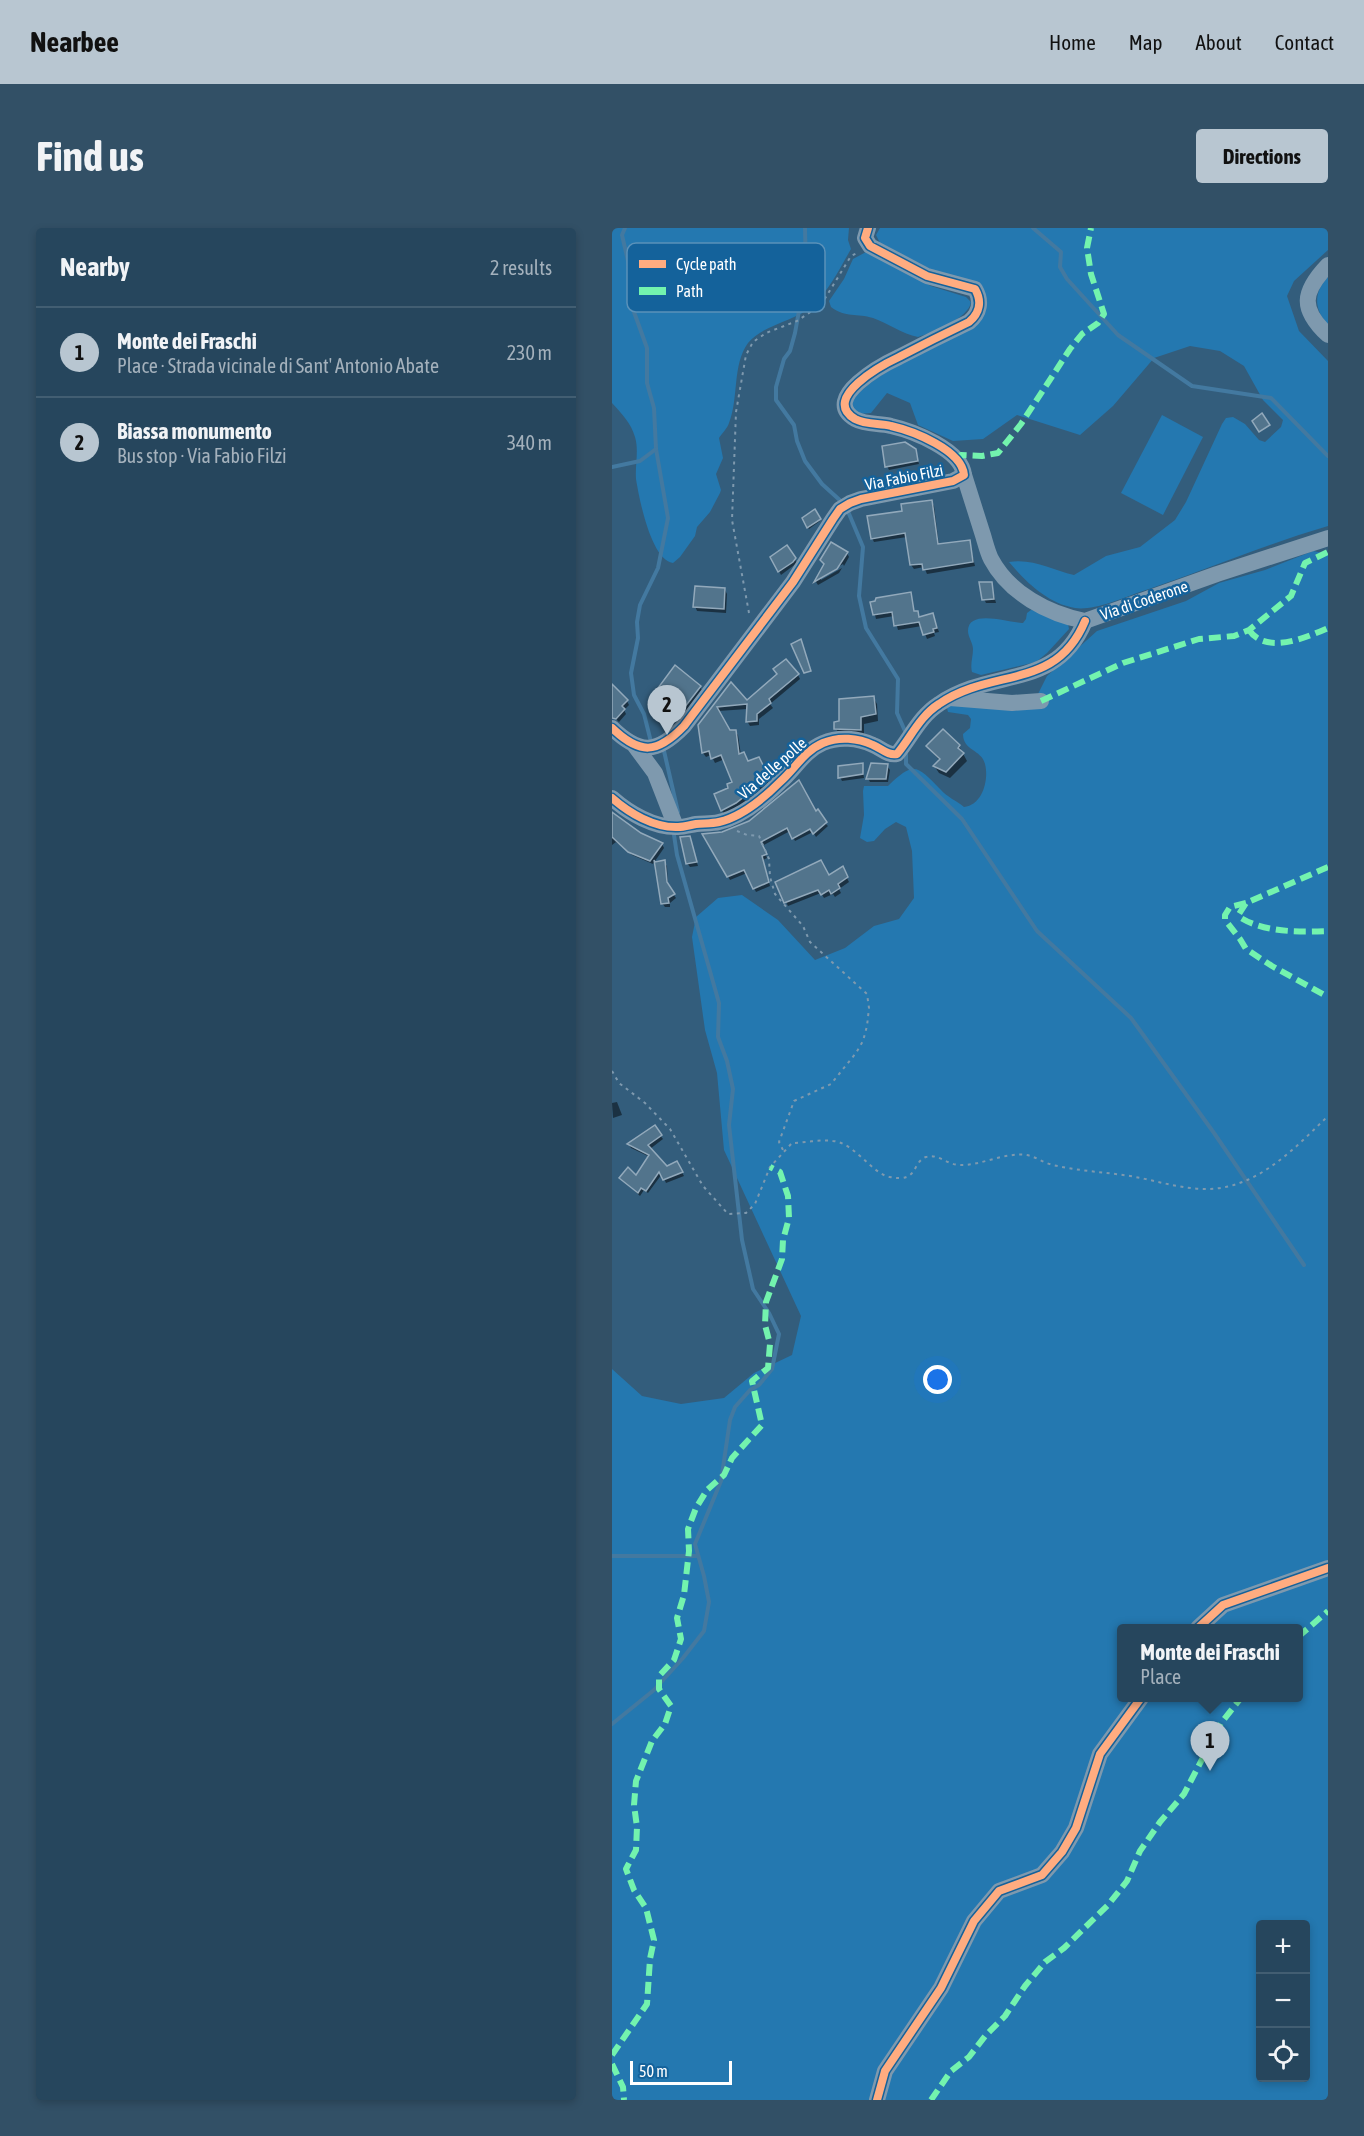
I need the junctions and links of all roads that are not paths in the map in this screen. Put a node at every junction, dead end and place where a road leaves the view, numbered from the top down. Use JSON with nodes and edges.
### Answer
{"nodes":[{"id":1,"x":868,"y":228,"type":"edge"},
{"id":2,"x":1328,"y":265,"type":"edge"},
{"id":3,"x":1328,"y":335,"type":"edge"},
{"id":4,"x":964,"y":475,"type":"junction"},
{"id":5,"x":1328,"y":538,"type":"edge"},
{"id":6,"x":1085,"y":621,"type":"junction"},
{"id":7,"x":950,"y":698,"type":"junction"},
{"id":8,"x":1041,"y":701,"type":"dead end"},
{"id":9,"x":612,"y":728,"type":"edge"},
{"id":10,"x":635,"y":746,"type":"junction"},
{"id":11,"x":612,"y":798,"type":"edge"},
{"id":12,"x":676,"y":827,"type":"junction"},
{"id":13,"x":1328,"y":1568,"type":"edge"},
{"id":14,"x":1203,"y":1624,"type":"edge"},
{"id":15,"x":1138,"y":1702,"type":"edge"},
{"id":16,"x":877,"y":2100,"type":"edge"}],
"edges":[{"from":1,"to":4,"type":"street","name":"Via Fabio Filzi"},
{"from":2,"to":3,"type":"street"},
{"from":4,"to":6,"type":"street","name":"Via di Coderone"},
{"from":4,"to":10,"type":"street","name":"Via Fabio Filzi"},
{"from":5,"to":6,"type":"street","name":"Via di Coderone"},
{"from":6,"to":7,"type":"street"},
{"from":7,"to":8,"type":"street"},
{"from":7,"to":12,"type":"street","name":"Via delle polle"},
{"from":9,"to":10,"type":"street"},
{"from":10,"to":12,"type":"street"},
{"from":11,"to":12,"type":"street"},
{"from":13,"to":14,"type":"street"},
{"from":15,"to":16,"type":"street"}]}
